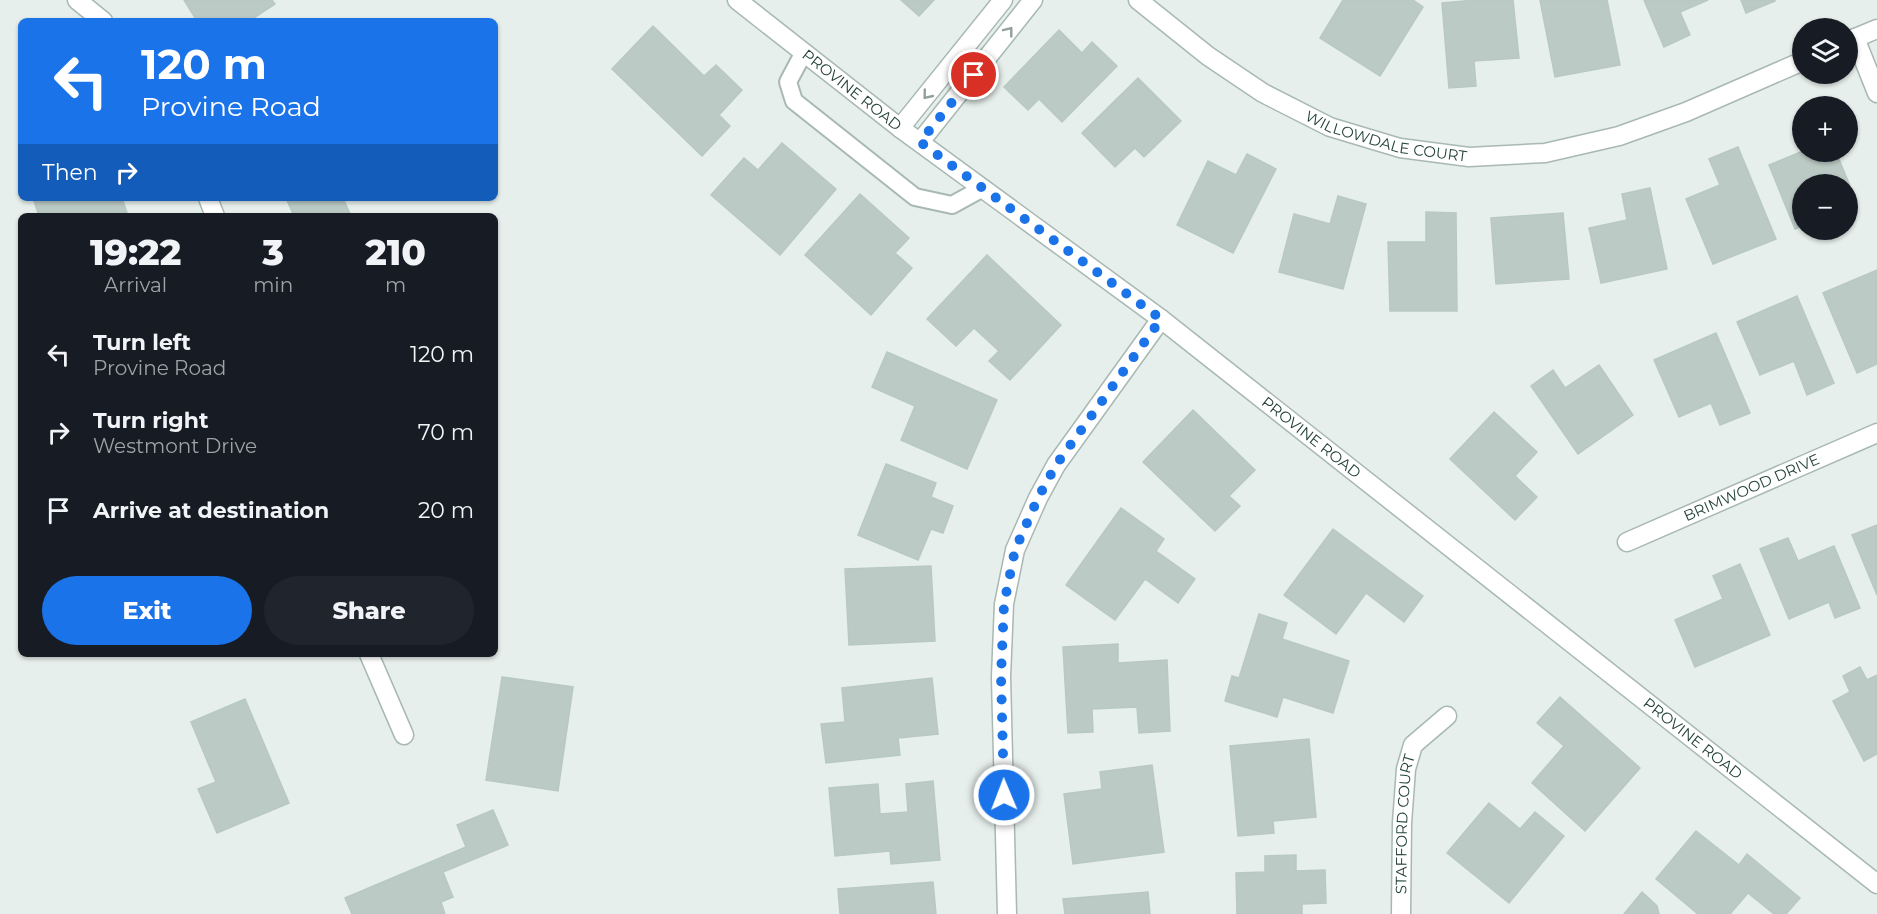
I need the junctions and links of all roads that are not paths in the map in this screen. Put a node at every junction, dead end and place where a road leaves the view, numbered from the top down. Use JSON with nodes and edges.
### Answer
{"nodes":[{"id":1,"x":77,"y":0,"type":"edge"},
{"id":2,"x":737,"y":0,"type":"edge"},
{"id":3,"x":1003,"y":0,"type":"edge"},
{"id":4,"x":1033,"y":0,"type":"edge"},
{"id":5,"x":1138,"y":0,"type":"edge"},
{"id":6,"x":98,"y":18,"type":"edge"},
{"id":7,"x":1877,"y":29,"type":"edge"},
{"id":8,"x":1858,"y":37,"type":"edge"},
{"id":9,"x":804,"y":52,"type":"junction"},
{"id":10,"x":1858,"y":54,"type":"edge"},
{"id":11,"x":1792,"y":66,"type":"edge"},
{"id":12,"x":1877,"y":93,"type":"edge"},
{"id":13,"x":900,"y":128,"type":"junction"},
{"id":14,"x":920,"y":142,"type":"junction"},
{"id":15,"x":983,"y":188,"type":"junction"},
{"id":16,"x":1161,"y":319,"type":"junction"},
{"id":17,"x":1877,"y":433,"type":"edge"},
{"id":18,"x":1627,"y":542,"type":"dead end"},
{"id":19,"x":370,"y":657,"type":"edge"},
{"id":20,"x":1447,"y":716,"type":"dead end"},
{"id":21,"x":404,"y":735,"type":"dead end"},
{"id":22,"x":1877,"y":884,"type":"edge"},
{"id":23,"x":1007,"y":914,"type":"edge"},
{"id":24,"x":1401,"y":914,"type":"edge"}],
"edges":[{"from":1,"to":6,"type":"street"},
{"from":2,"to":9,"type":"street","name":"PROVINE ROAD"},
{"from":3,"to":13,"type":"street","one_way":true},
{"from":14,"to":4,"type":"street","one_way":true},
{"from":5,"to":11,"type":"street","name":"WILLOWDALE COURT"},
{"from":7,"to":8,"type":"street"},
{"from":9,"to":13,"type":"street","name":"PROVINE ROAD"},
{"from":9,"to":15,"type":"lane"},
{"from":10,"to":12,"type":"street"},
{"from":13,"to":14,"type":"street","name":"PROVINE ROAD"},
{"from":14,"to":15,"type":"street","name":"PROVINE ROAD"},
{"from":15,"to":16,"type":"street","name":"PROVINE ROAD"},
{"from":16,"to":22,"type":"street","name":"PROVINE ROAD"},
{"from":16,"to":23,"type":"street"},
{"from":17,"to":18,"type":"street","name":"BRIMWOOD DRIVE"},
{"from":19,"to":21,"type":"street"},
{"from":20,"to":24,"type":"street","name":"STAFFORD COURT"}]}
